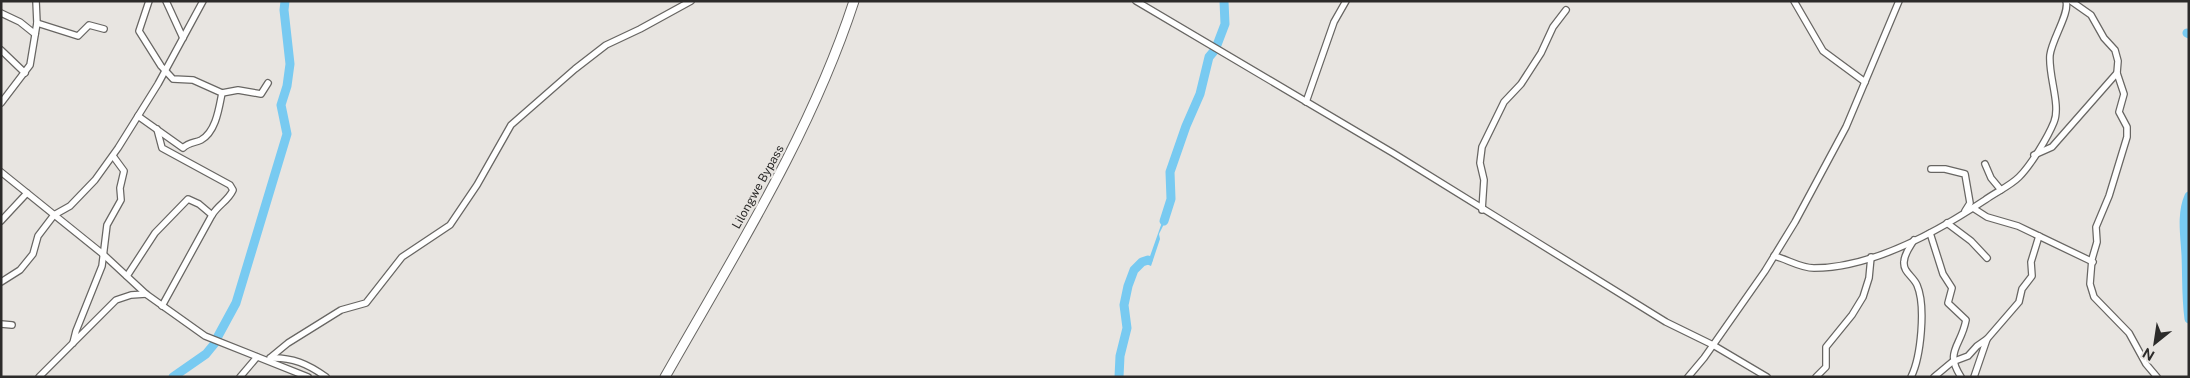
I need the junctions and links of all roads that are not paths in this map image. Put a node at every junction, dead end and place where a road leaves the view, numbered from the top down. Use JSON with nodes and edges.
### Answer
{"nodes":[{"id":1,"x":36,"y":1,"type":"edge"},
{"id":2,"x":149,"y":1,"type":"edge"},
{"id":3,"x":166,"y":1,"type":"edge"},
{"id":4,"x":204,"y":1,"type":"edge"},
{"id":5,"x":691,"y":1,"type":"edge"},
{"id":6,"x":854,"y":1,"type":"edge"},
{"id":7,"x":1136,"y":1,"type":"edge"},
{"id":8,"x":1346,"y":1,"type":"edge"},
{"id":9,"x":1794,"y":1,"type":"edge"},
{"id":10,"x":1899,"y":1,"type":"edge"},
{"id":11,"x":2066,"y":1,"type":"edge"},
{"id":12,"x":2071,"y":1,"type":"edge"},
{"id":13,"x":1566,"y":10,"type":"dead end"},
{"id":14,"x":1,"y":13,"type":"edge"},
{"id":15,"x":37,"y":23,"type":"junction"},
{"id":16,"x":104,"y":29,"type":"dead end"},
{"id":17,"x":35,"y":34,"type":"junction"},
{"id":18,"x":183,"y":38,"type":"junction"},
{"id":19,"x":1,"y":50,"type":"edge"},
{"id":20,"x":165,"y":71,"type":"junction"},
{"id":21,"x":2117,"y":73,"type":"junction"},
{"id":22,"x":25,"y":74,"type":"junction"},
{"id":23,"x":1864,"y":82,"type":"junction"},
{"id":24,"x":268,"y":83,"type":"dead end"},
{"id":25,"x":222,"y":93,"type":"junction"},
{"id":26,"x":1306,"y":102,"type":"junction"},
{"id":27,"x":1,"y":104,"type":"edge"},
{"id":28,"x":138,"y":116,"type":"junction"},
{"id":29,"x":157,"y":130,"type":"junction"},
{"id":30,"x":2034,"y":155,"type":"junction"},
{"id":31,"x":113,"y":156,"type":"junction"},
{"id":32,"x":1985,"y":164,"type":"dead end"},
{"id":33,"x":1931,"y":169,"type":"dead end"},
{"id":34,"x":1,"y":172,"type":"edge"},
{"id":35,"x":2001,"y":190,"type":"junction"},
{"id":36,"x":27,"y":193,"type":"junction"},
{"id":37,"x":1972,"y":205,"type":"junction"},
{"id":38,"x":1482,"y":210,"type":"junction"},
{"id":39,"x":54,"y":215,"type":"junction"},
{"id":40,"x":212,"y":215,"type":"junction"},
{"id":41,"x":1,"y":221,"type":"edge"},
{"id":42,"x":1947,"y":223,"type":"junction"},
{"id":43,"x":1930,"y":233,"type":"junction"},
{"id":44,"x":2040,"y":236,"type":"junction"},
{"id":45,"x":1914,"y":240,"type":"junction"},
{"id":46,"x":104,"y":255,"type":"junction"},
{"id":47,"x":1774,"y":256,"type":"junction"},
{"id":48,"x":1870,"y":258,"type":"junction"},
{"id":49,"x":1987,"y":258,"type":"dead end"},
{"id":50,"x":2093,"y":262,"type":"junction"},
{"id":51,"x":126,"y":276,"type":"junction"},
{"id":52,"x":1,"y":282,"type":"edge"},
{"id":53,"x":146,"y":294,"type":"junction"},
{"id":54,"x":162,"y":306,"type":"junction"},
{"id":55,"x":1,"y":324,"type":"edge"},
{"id":56,"x":12,"y":325,"type":"dead end"},
{"id":57,"x":1987,"y":339,"type":"junction"},
{"id":58,"x":74,"y":343,"type":"junction"},
{"id":59,"x":1713,"y":345,"type":"junction"},
{"id":60,"x":260,"y":358,"type":"junction"},
{"id":61,"x":271,"y":358,"type":"junction"},
{"id":62,"x":1952,"y":362,"type":"junction"},
{"id":63,"x":39,"y":377,"type":"edge"},
{"id":64,"x":240,"y":377,"type":"edge"},
{"id":65,"x":308,"y":377,"type":"edge"},
{"id":66,"x":326,"y":377,"type":"edge"},
{"id":67,"x":665,"y":377,"type":"edge"},
{"id":68,"x":1688,"y":377,"type":"edge"},
{"id":69,"x":1767,"y":377,"type":"edge"},
{"id":70,"x":1816,"y":377,"type":"edge"},
{"id":71,"x":1911,"y":377,"type":"edge"},
{"id":72,"x":1934,"y":377,"type":"edge"},
{"id":73,"x":1962,"y":377,"type":"edge"},
{"id":74,"x":1974,"y":377,"type":"edge"},
{"id":75,"x":2158,"y":377,"type":"edge"}],
"edges":[{"from":1,"to":15,"type":"street"},
{"from":2,"to":20,"type":"street"},
{"from":3,"to":18,"type":"street"},
{"from":4,"to":18,"type":"street"},
{"from":5,"to":61,"type":"street"},
{"from":6,"to":67,"type":"main road","name":"Lilongwe Bypass"},
{"from":7,"to":26,"type":"street"},
{"from":8,"to":26,"type":"street"},
{"from":9,"to":23,"type":"street"},
{"from":10,"to":23,"type":"street"},
{"from":11,"to":30,"type":"street"},
{"from":12,"to":21,"type":"street"},
{"from":13,"to":38,"type":"street"},
{"from":14,"to":17,"type":"street"},
{"from":15,"to":16,"type":"street"},
{"from":15,"to":17,"type":"street"},
{"from":17,"to":22,"type":"street"},
{"from":18,"to":20,"type":"street"},
{"from":19,"to":22,"type":"street"},
{"from":20,"to":25,"type":"street"},
{"from":20,"to":28,"type":"street"},
{"from":21,"to":30,"type":"street"},
{"from":21,"to":50,"type":"street"},
{"from":22,"to":27,"type":"street"},
{"from":23,"to":47,"type":"street"},
{"from":24,"to":25,"type":"street"},
{"from":25,"to":29,"type":"street"},
{"from":26,"to":38,"type":"street"},
{"from":28,"to":29,"type":"street"},
{"from":28,"to":31,"type":"street"},
{"from":29,"to":40,"type":"street"},
{"from":30,"to":35,"type":"street"},
{"from":31,"to":39,"type":"street"},
{"from":31,"to":46,"type":"street"},
{"from":32,"to":35,"type":"street"},
{"from":33,"to":37,"type":"street"},
{"from":34,"to":36,"type":"street"},
{"from":35,"to":37,"type":"street"},
{"from":36,"to":39,"type":"street"},
{"from":36,"to":41,"type":"street"},
{"from":37,"to":42,"type":"street"},
{"from":37,"to":44,"type":"street"},
{"from":38,"to":59,"type":"street"},
{"from":39,"to":46,"type":"street"},
{"from":39,"to":52,"type":"street"},
{"from":40,"to":51,"type":"street"},
{"from":40,"to":54,"type":"street"},
{"from":42,"to":43,"type":"street"},
{"from":42,"to":49,"type":"street"},
{"from":43,"to":45,"type":"street"},
{"from":43,"to":62,"type":"street"},
{"from":44,"to":50,"type":"street"},
{"from":44,"to":57,"type":"street"},
{"from":45,"to":48,"type":"street"},
{"from":45,"to":71,"type":"street"},
{"from":46,"to":51,"type":"street"},
{"from":46,"to":58,"type":"street"},
{"from":47,"to":48,"type":"street"},
{"from":47,"to":59,"type":"street"},
{"from":48,"to":70,"type":"street"},
{"from":50,"to":75,"type":"street"},
{"from":51,"to":53,"type":"street"},
{"from":53,"to":54,"type":"street"},
{"from":53,"to":58,"type":"street"},
{"from":54,"to":60,"type":"street"},
{"from":55,"to":56,"type":"street"},
{"from":57,"to":62,"type":"street"},
{"from":57,"to":74,"type":"street"},
{"from":58,"to":63,"type":"street"},
{"from":59,"to":68,"type":"street"},
{"from":59,"to":69,"type":"street"},
{"from":60,"to":61,"type":"street"},
{"from":60,"to":64,"type":"street"},
{"from":60,"to":65,"type":"street"},
{"from":61,"to":66,"type":"street"},
{"from":62,"to":72,"type":"street"},
{"from":62,"to":73,"type":"street"}]}
